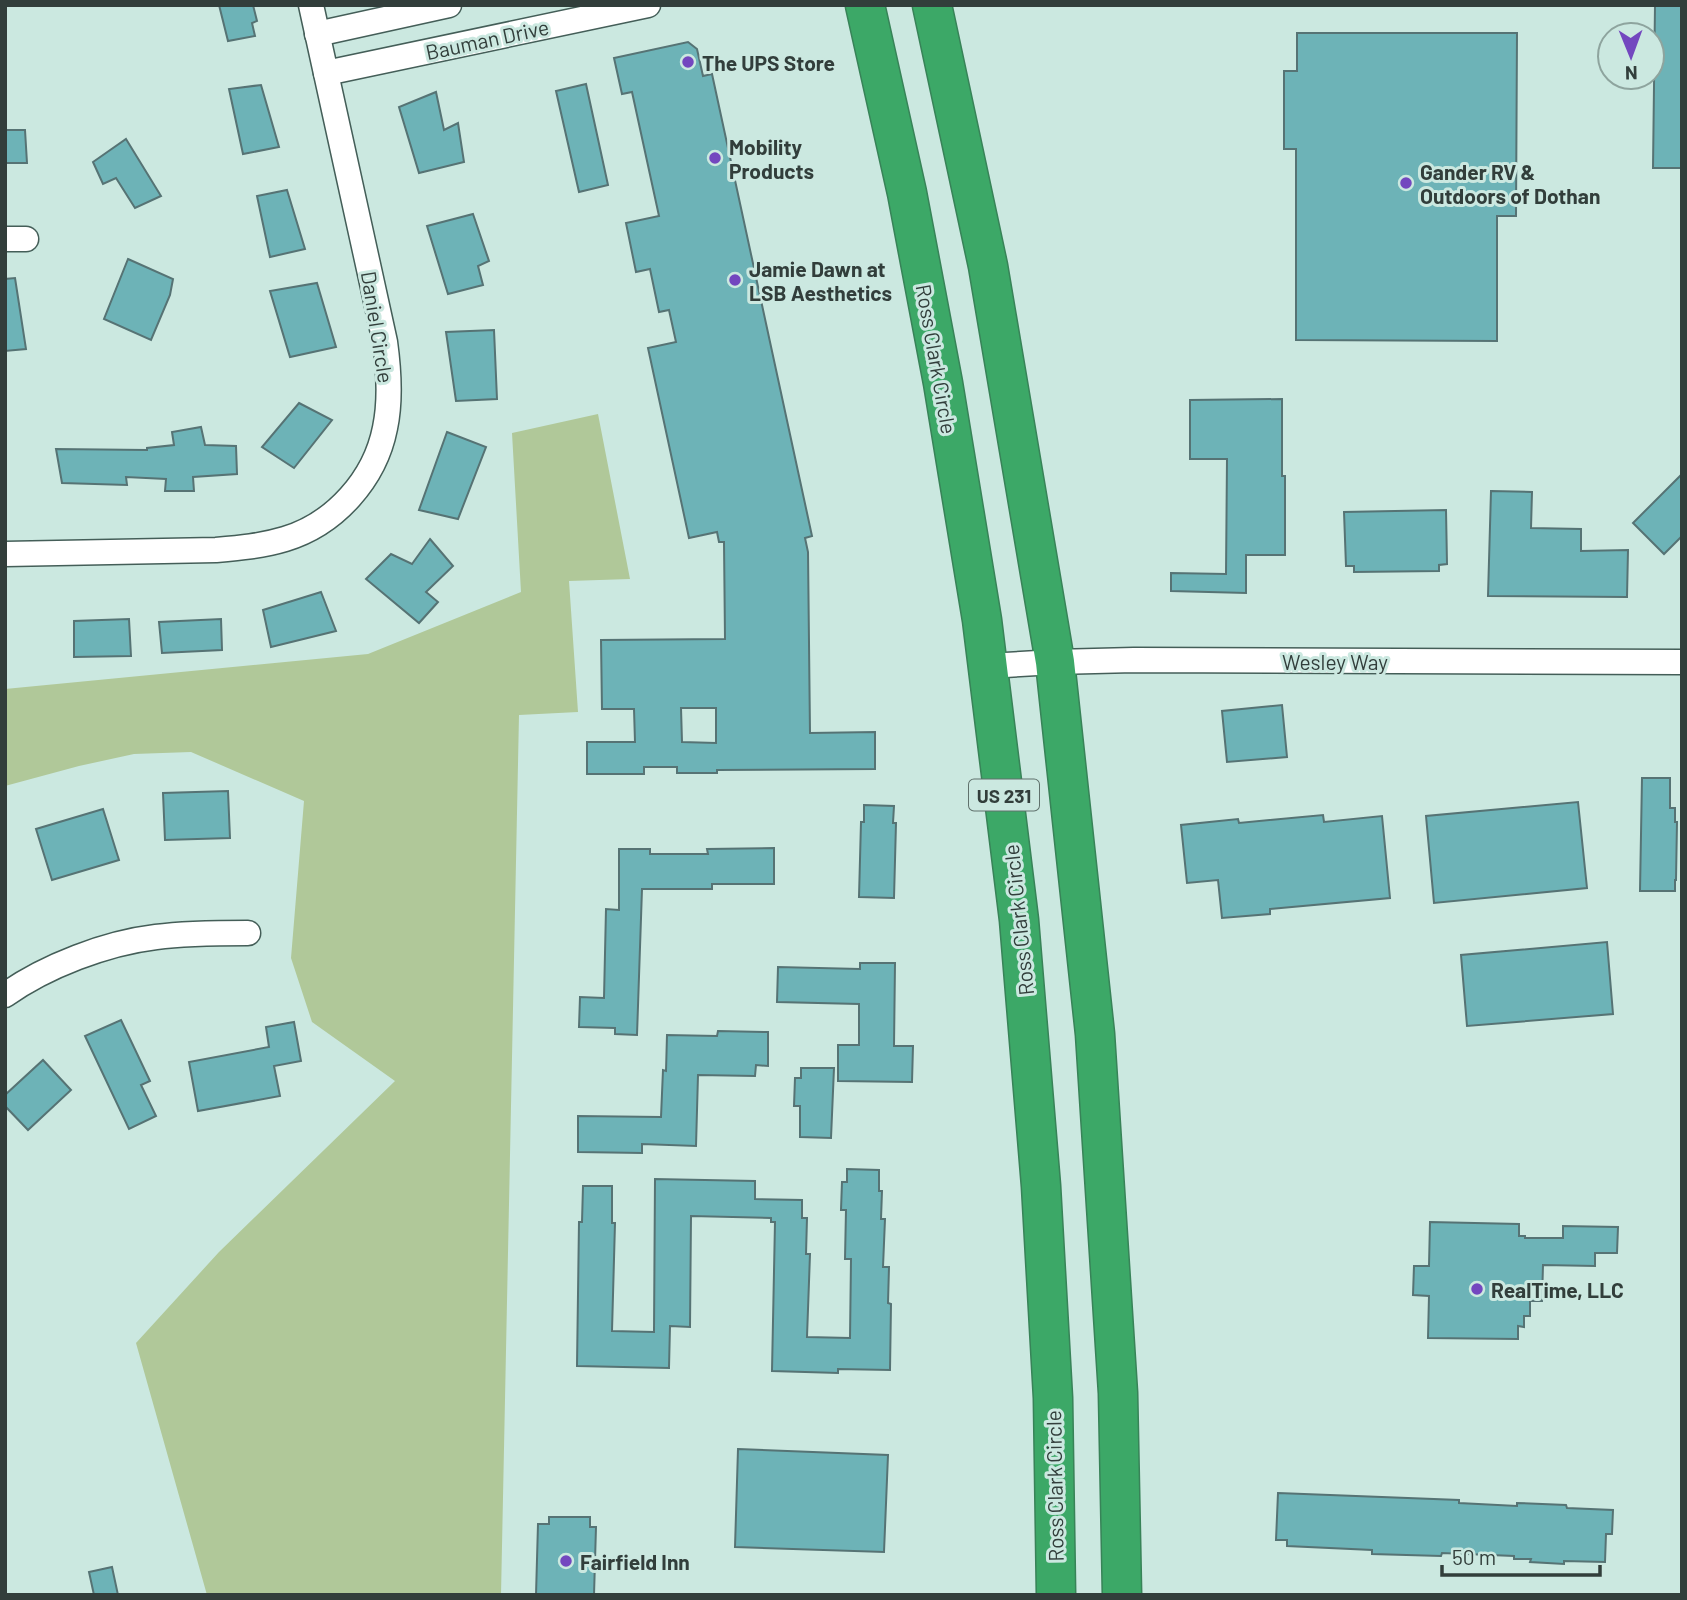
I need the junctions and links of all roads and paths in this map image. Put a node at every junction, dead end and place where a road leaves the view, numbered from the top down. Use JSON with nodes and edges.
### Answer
{"nodes":[{"id":1,"x":311,"y":5,"type":"edge"},
{"id":2,"x":449,"y":5,"type":"edge"},
{"id":3,"x":648,"y":5,"type":"edge"},
{"id":4,"x":865,"y":5,"type":"edge"},
{"id":5,"x":932,"y":5,"type":"edge"},
{"id":6,"x":317,"y":34,"type":"junction"},
{"id":7,"x":326,"y":73,"type":"junction"},
{"id":8,"x":5,"y":555,"type":"edge"},
{"id":9,"x":1055,"y":662,"type":"junction"},
{"id":10,"x":1682,"y":662,"type":"edge"},
{"id":11,"x":988,"y":666,"type":"junction"},
{"id":12,"x":248,"y":933,"type":"dead end"},
{"id":13,"x":5,"y":995,"type":"edge"},
{"id":14,"x":1056,"y":1595,"type":"edge"},
{"id":15,"x":1122,"y":1595,"type":"edge"}],
"edges":[{"from":1,"to":6,"type":"street","name":"Daniel Circle"},
{"from":2,"to":6,"type":"street","name":"Bauman Drive"},
{"from":3,"to":7,"type":"street","name":"Bauman Drive"},
{"from":4,"to":11,"type":"highway","name":"Ross Clark Circle","number":"US 231"},
{"from":5,"to":9,"type":"highway","number":"US 231"},
{"from":6,"to":7,"type":"street","name":"Daniel Circle"},
{"from":7,"to":8,"type":"street","name":"Daniel Circle"},
{"from":9,"to":10,"type":"street","name":"Wesley Way"},
{"from":9,"to":11,"type":"street","name":"Wesley Way"},
{"from":9,"to":15,"type":"highway","number":"US 231"},
{"from":11,"to":14,"type":"highway","name":"Ross Clark Circle","number":"US 231"},
{"from":12,"to":13,"type":"street"}]}
